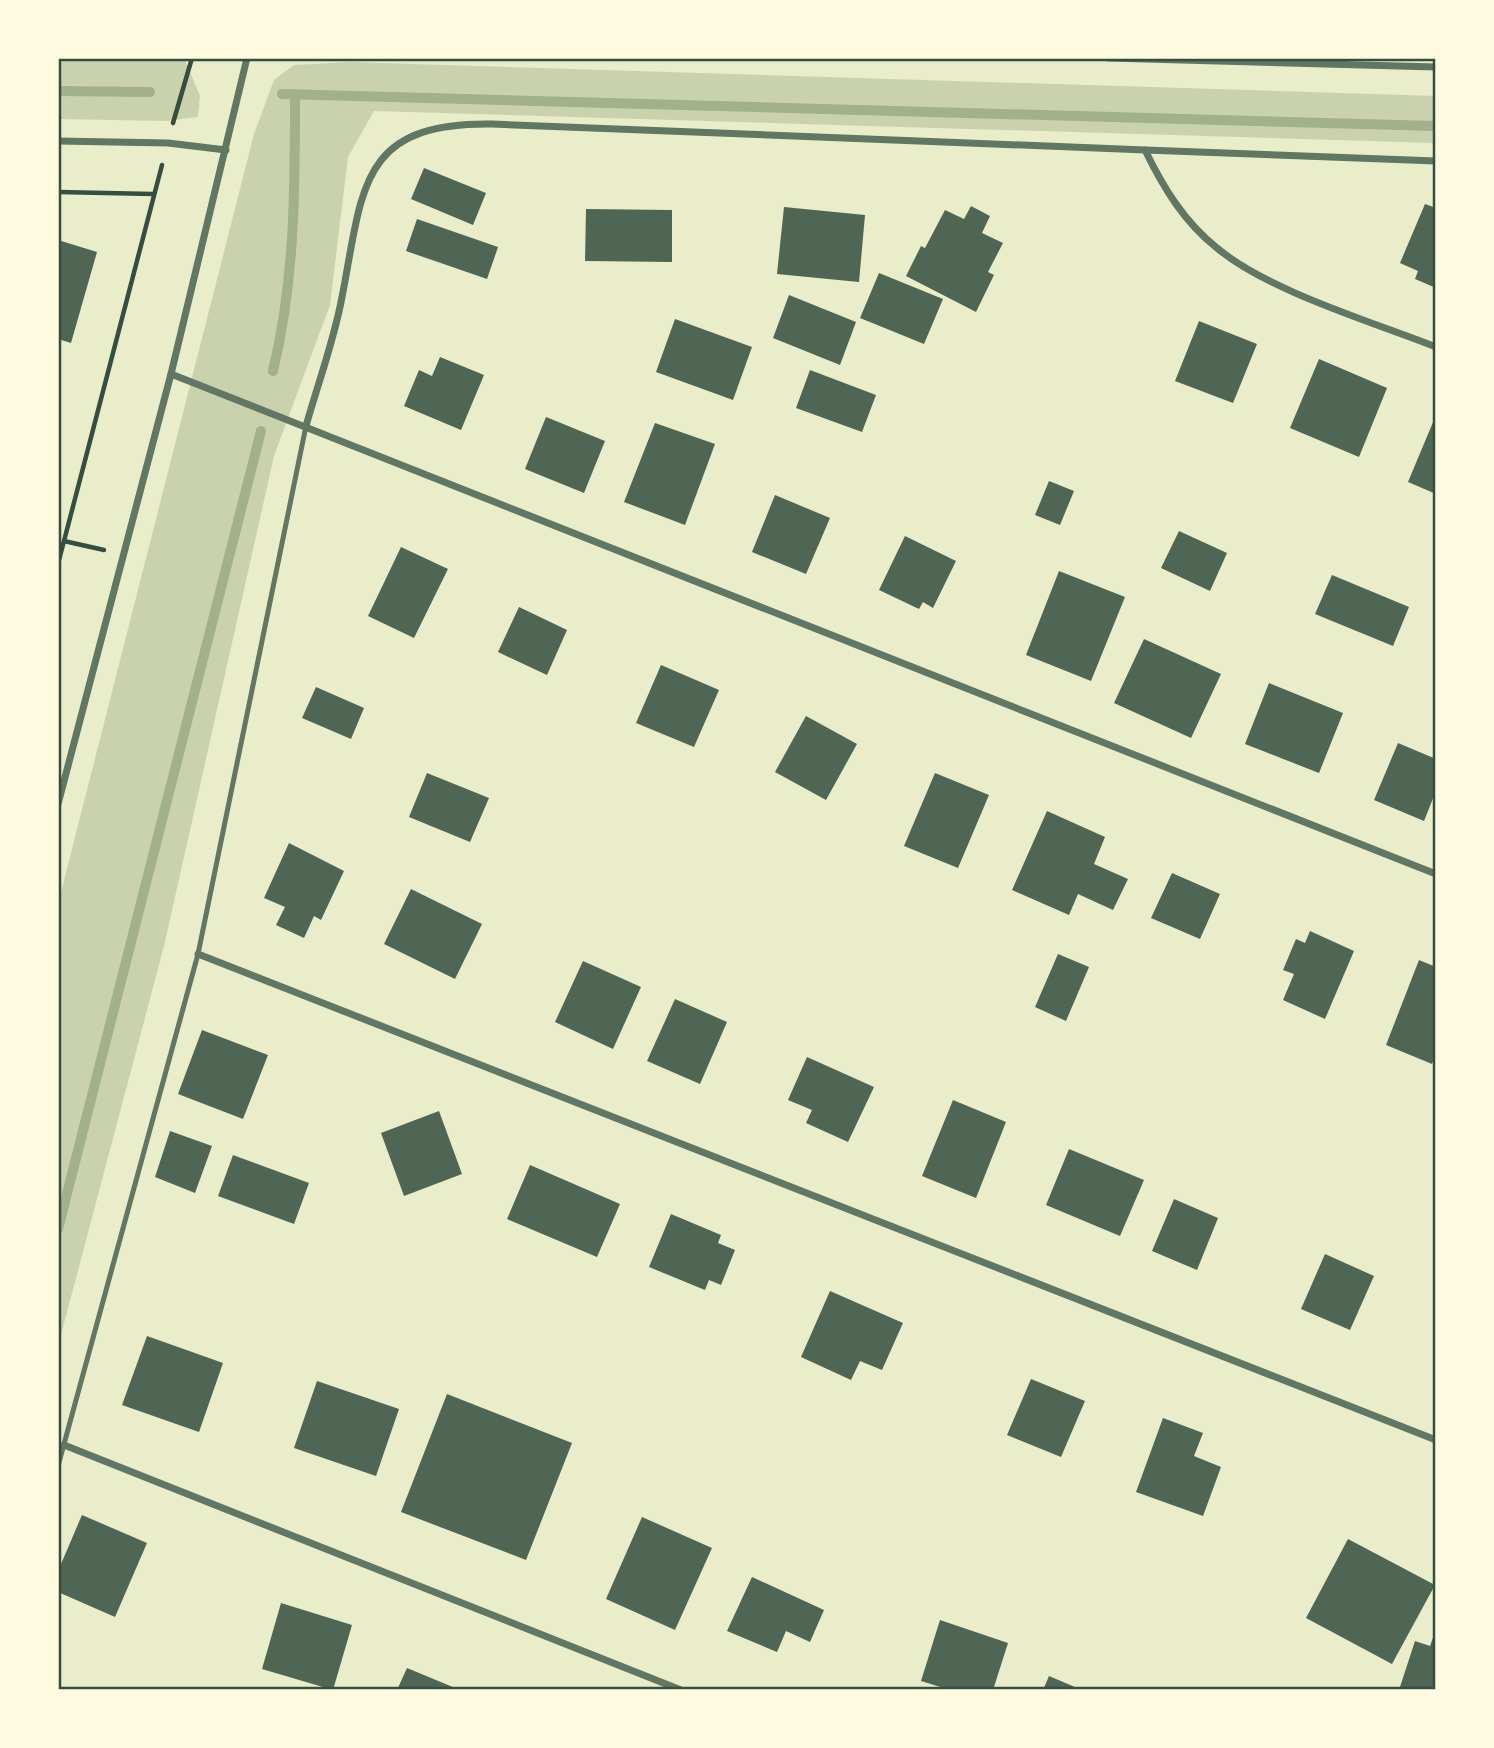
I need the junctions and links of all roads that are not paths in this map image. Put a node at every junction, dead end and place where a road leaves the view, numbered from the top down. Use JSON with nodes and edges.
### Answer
{"nodes":[{"id":1,"x":247,"y":58,"type":"edge"},
{"id":2,"x":1108,"y":58,"type":"edge"},
{"id":3,"x":1436,"y":67,"type":"edge"},
{"id":4,"x":58,"y":141,"type":"edge"},
{"id":5,"x":226,"y":150,"type":"junction"},
{"id":6,"x":1144,"y":150,"type":"junction"},
{"id":7,"x":1436,"y":162,"type":"edge"},
{"id":8,"x":1436,"y":347,"type":"edge"},
{"id":9,"x":171,"y":374,"type":"junction"},
{"id":10,"x":306,"y":426,"type":"junction"},
{"id":11,"x":58,"y":804,"type":"edge"},
{"id":12,"x":1436,"y":874,"type":"edge"},
{"id":13,"x":198,"y":954,"type":"junction"},
{"id":14,"x":1436,"y":1440,"type":"edge"},
{"id":15,"x":64,"y":1444,"type":"junction"},
{"id":16,"x":58,"y":1466,"type":"edge"},
{"id":17,"x":681,"y":1690,"type":"edge"}],
"edges":[{"from":1,"to":5,"type":"street"},
{"from":2,"to":3,"type":"street"},
{"from":4,"to":5,"type":"street"},
{"from":5,"to":9,"type":"street"},
{"from":6,"to":7,"type":"street"},
{"from":6,"to":8,"type":"street"},
{"from":6,"to":10,"type":"street"},
{"from":9,"to":10,"type":"street"},
{"from":9,"to":11,"type":"street"},
{"from":10,"to":12,"type":"street"},
{"from":10,"to":13,"type":"lane"},
{"from":13,"to":14,"type":"street"},
{"from":13,"to":15,"type":"lane"},
{"from":15,"to":16,"type":"lane"},
{"from":15,"to":17,"type":"street"}]}
